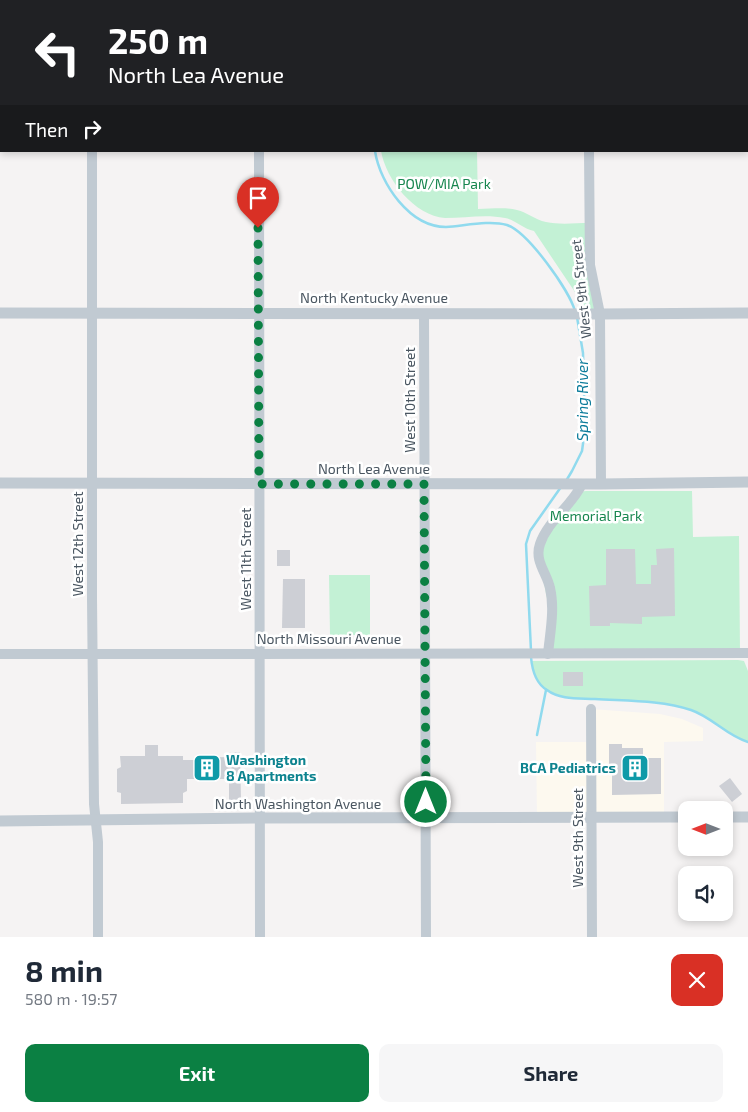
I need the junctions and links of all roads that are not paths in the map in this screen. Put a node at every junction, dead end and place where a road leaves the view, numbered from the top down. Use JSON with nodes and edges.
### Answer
{"nodes":[{"id":1,"x":92,"y":152,"type":"edge"},
{"id":2,"x":258,"y":152,"type":"edge"},
{"id":3,"x":589,"y":152,"type":"edge"},
{"id":4,"x":0,"y":313,"type":"edge"},
{"id":5,"x":91,"y":313,"type":"junction"},
{"id":6,"x":258,"y":313,"type":"junction"},
{"id":7,"x":748,"y":313,"type":"edge"},
{"id":8,"x":424,"y":314,"type":"junction"},
{"id":9,"x":600,"y":314,"type":"junction"},
{"id":10,"x":748,"y":482,"type":"edge"},
{"id":11,"x":0,"y":483,"type":"edge"},
{"id":12,"x":92,"y":483,"type":"junction"},
{"id":13,"x":259,"y":484,"type":"junction"},
{"id":14,"x":424,"y":484,"type":"junction"},
{"id":15,"x":579,"y":484,"type":"junction"},
{"id":16,"x":601,"y":484,"type":"junction"},
{"id":17,"x":92,"y":653,"type":"junction"},
{"id":18,"x":260,"y":653,"type":"junction"},
{"id":19,"x":425,"y":653,"type":"junction"},
{"id":20,"x":748,"y":653,"type":"edge"},
{"id":21,"x":0,"y":654,"type":"edge"},
{"id":22,"x":548,"y":654,"type":"junction"},
{"id":23,"x":591,"y":709,"type":"dead end"},
{"id":24,"x":592,"y":817,"type":"junction"},
{"id":25,"x":678,"y":817,"type":"edge"},
{"id":26,"x":733,"y":817,"type":"edge"},
{"id":27,"x":748,"y":817,"type":"edge"},
{"id":28,"x":260,"y":818,"type":"junction"},
{"id":29,"x":426,"y":819,"type":"junction"},
{"id":30,"x":0,"y":821,"type":"edge"},
{"id":31,"x":96,"y":821,"type":"junction"},
{"id":32,"x":98,"y":937,"type":"edge"},
{"id":33,"x":260,"y":937,"type":"edge"},
{"id":34,"x":426,"y":937,"type":"edge"},
{"id":35,"x":592,"y":937,"type":"edge"}],
"edges":[{"from":1,"to":5,"type":"street","name":"West 12th Street"},
{"from":2,"to":6,"type":"street","name":"West 11th Street"},
{"from":3,"to":9,"type":"street","name":"West 9th Street"},
{"from":4,"to":5,"type":"street","name":"North Kentucky Avenue"},
{"from":5,"to":6,"type":"street","name":"North Kentucky Avenue"},
{"from":5,"to":12,"type":"street","name":"West 12th Street"},
{"from":6,"to":8,"type":"street","name":"North Kentucky Avenue"},
{"from":6,"to":13,"type":"street","name":"West 11th Street"},
{"from":7,"to":9,"type":"street","name":"North Kentucky Avenue"},
{"from":8,"to":9,"type":"street","name":"North Kentucky Avenue"},
{"from":8,"to":14,"type":"street","name":"West 10th Street"},
{"from":9,"to":16,"type":"street","name":"West 9th Street"},
{"from":10,"to":16,"type":"street","name":"North Lea Avenue"},
{"from":11,"to":12,"type":"street","name":"North Lea Avenue"},
{"from":12,"to":13,"type":"street","name":"North Lea Avenue"},
{"from":12,"to":17,"type":"street","name":"West 12th Street"},
{"from":13,"to":14,"type":"street","name":"North Lea Avenue"},
{"from":13,"to":18,"type":"street","name":"West 11th Street"},
{"from":14,"to":15,"type":"street","name":"North Lea Avenue"},
{"from":14,"to":19,"type":"street","name":"West 10th Street"},
{"from":15,"to":16,"type":"street","name":"North Lea Avenue"},
{"from":15,"to":22,"type":"street"},
{"from":17,"to":18,"type":"street","name":"North Missouri Avenue"},
{"from":17,"to":21,"type":"street","name":"North Missouri Avenue"},
{"from":17,"to":31,"type":"street","name":"West 12th Street"},
{"from":18,"to":19,"type":"street","name":"North Missouri Avenue"},
{"from":18,"to":28,"type":"street","name":"West 11th Street"},
{"from":19,"to":22,"type":"street","name":"North Missouri Avenue"},
{"from":19,"to":29,"type":"street","name":"West 10th Street"},
{"from":20,"to":22,"type":"street","name":"North Missouri Avenue"},
{"from":23,"to":24,"type":"street","name":"West 9th Street"},
{"from":24,"to":25,"type":"street","name":"North Washington Avenue"},
{"from":24,"to":29,"type":"street","name":"North Washington Avenue"},
{"from":24,"to":35,"type":"street","name":"West 9th Street"},
{"from":26,"to":27,"type":"street"},
{"from":28,"to":29,"type":"street","name":"North Washington Avenue"},
{"from":28,"to":31,"type":"street","name":"North Washington Avenue"},
{"from":28,"to":33,"type":"street","name":"West 11th Street"},
{"from":29,"to":34,"type":"street","name":"West 10th Street"},
{"from":30,"to":31,"type":"street","name":"North Washington Avenue"},
{"from":31,"to":32,"type":"street","name":"West 12th Street"}]}
